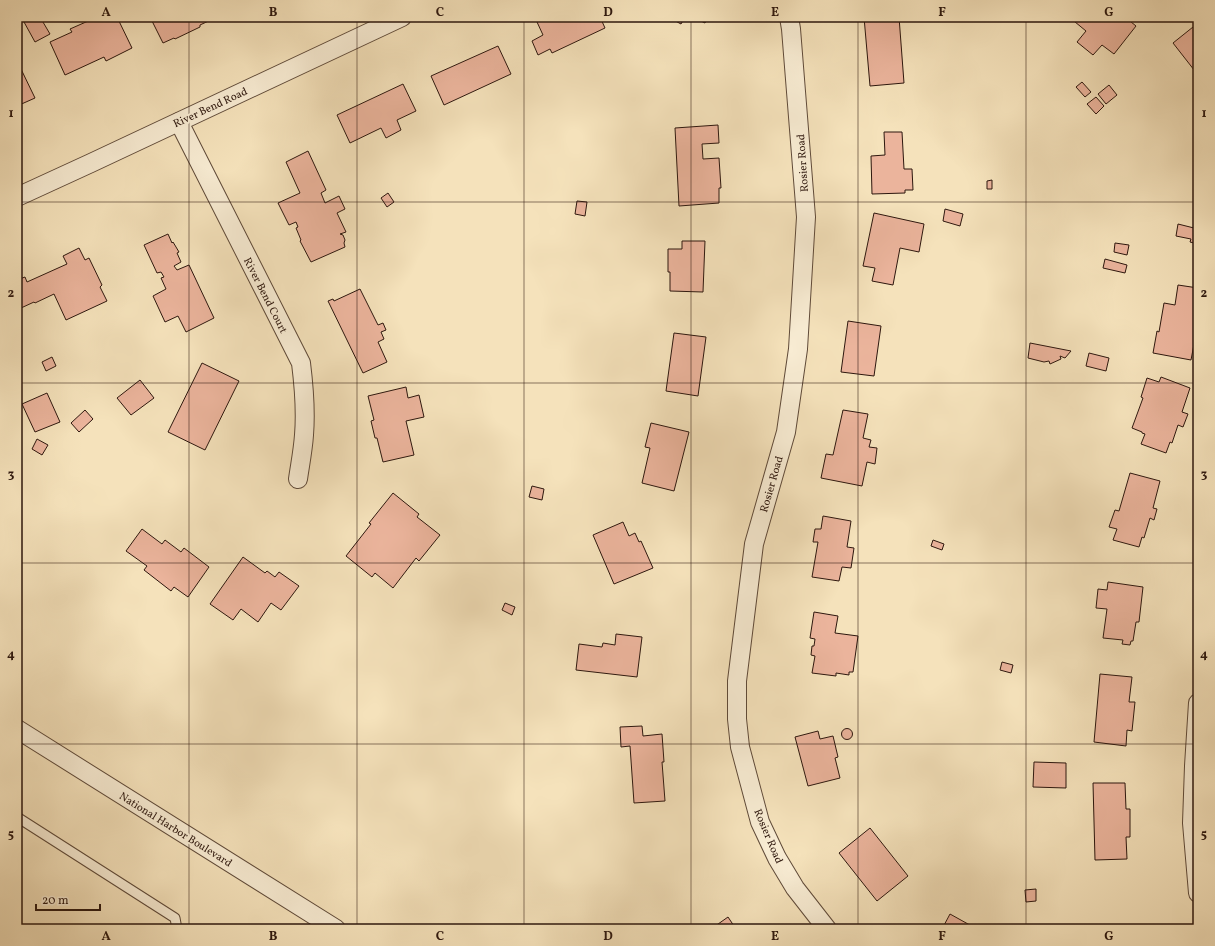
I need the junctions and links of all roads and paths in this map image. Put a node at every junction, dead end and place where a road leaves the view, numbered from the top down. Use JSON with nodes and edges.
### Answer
{"nodes":[{"id":1,"x":402,"y":17,"type":"edge"},
{"id":2,"x":789,"y":17,"type":"edge"},
{"id":3,"x":179,"y":122,"type":"junction"},
{"id":4,"x":17,"y":197,"type":"edge"},
{"id":5,"x":298,"y":479,"type":"dead end"},
{"id":6,"x":1198,"y":703,"type":"edge"},
{"id":7,"x":17,"y":729,"type":"edge"},
{"id":8,"x":17,"y":817,"type":"edge"},
{"id":9,"x":1198,"y":893,"type":"edge"},
{"id":10,"x":177,"y":929,"type":"edge"},
{"id":11,"x":336,"y":929,"type":"edge"},
{"id":12,"x":827,"y":929,"type":"edge"}],
"edges":[{"from":1,"to":3,"type":"street","name":"River Bend Road"},
{"from":2,"to":12,"type":"street","name":"Rosier Road"},
{"from":3,"to":4,"type":"street","name":"River Bend Road"},
{"from":3,"to":5,"type":"street","name":"River Bend Court"},
{"from":6,"to":9,"type":"street"},
{"from":7,"to":11,"type":"street","name":"National Harbor Boulevard"},
{"from":8,"to":10,"type":"lane"}]}
